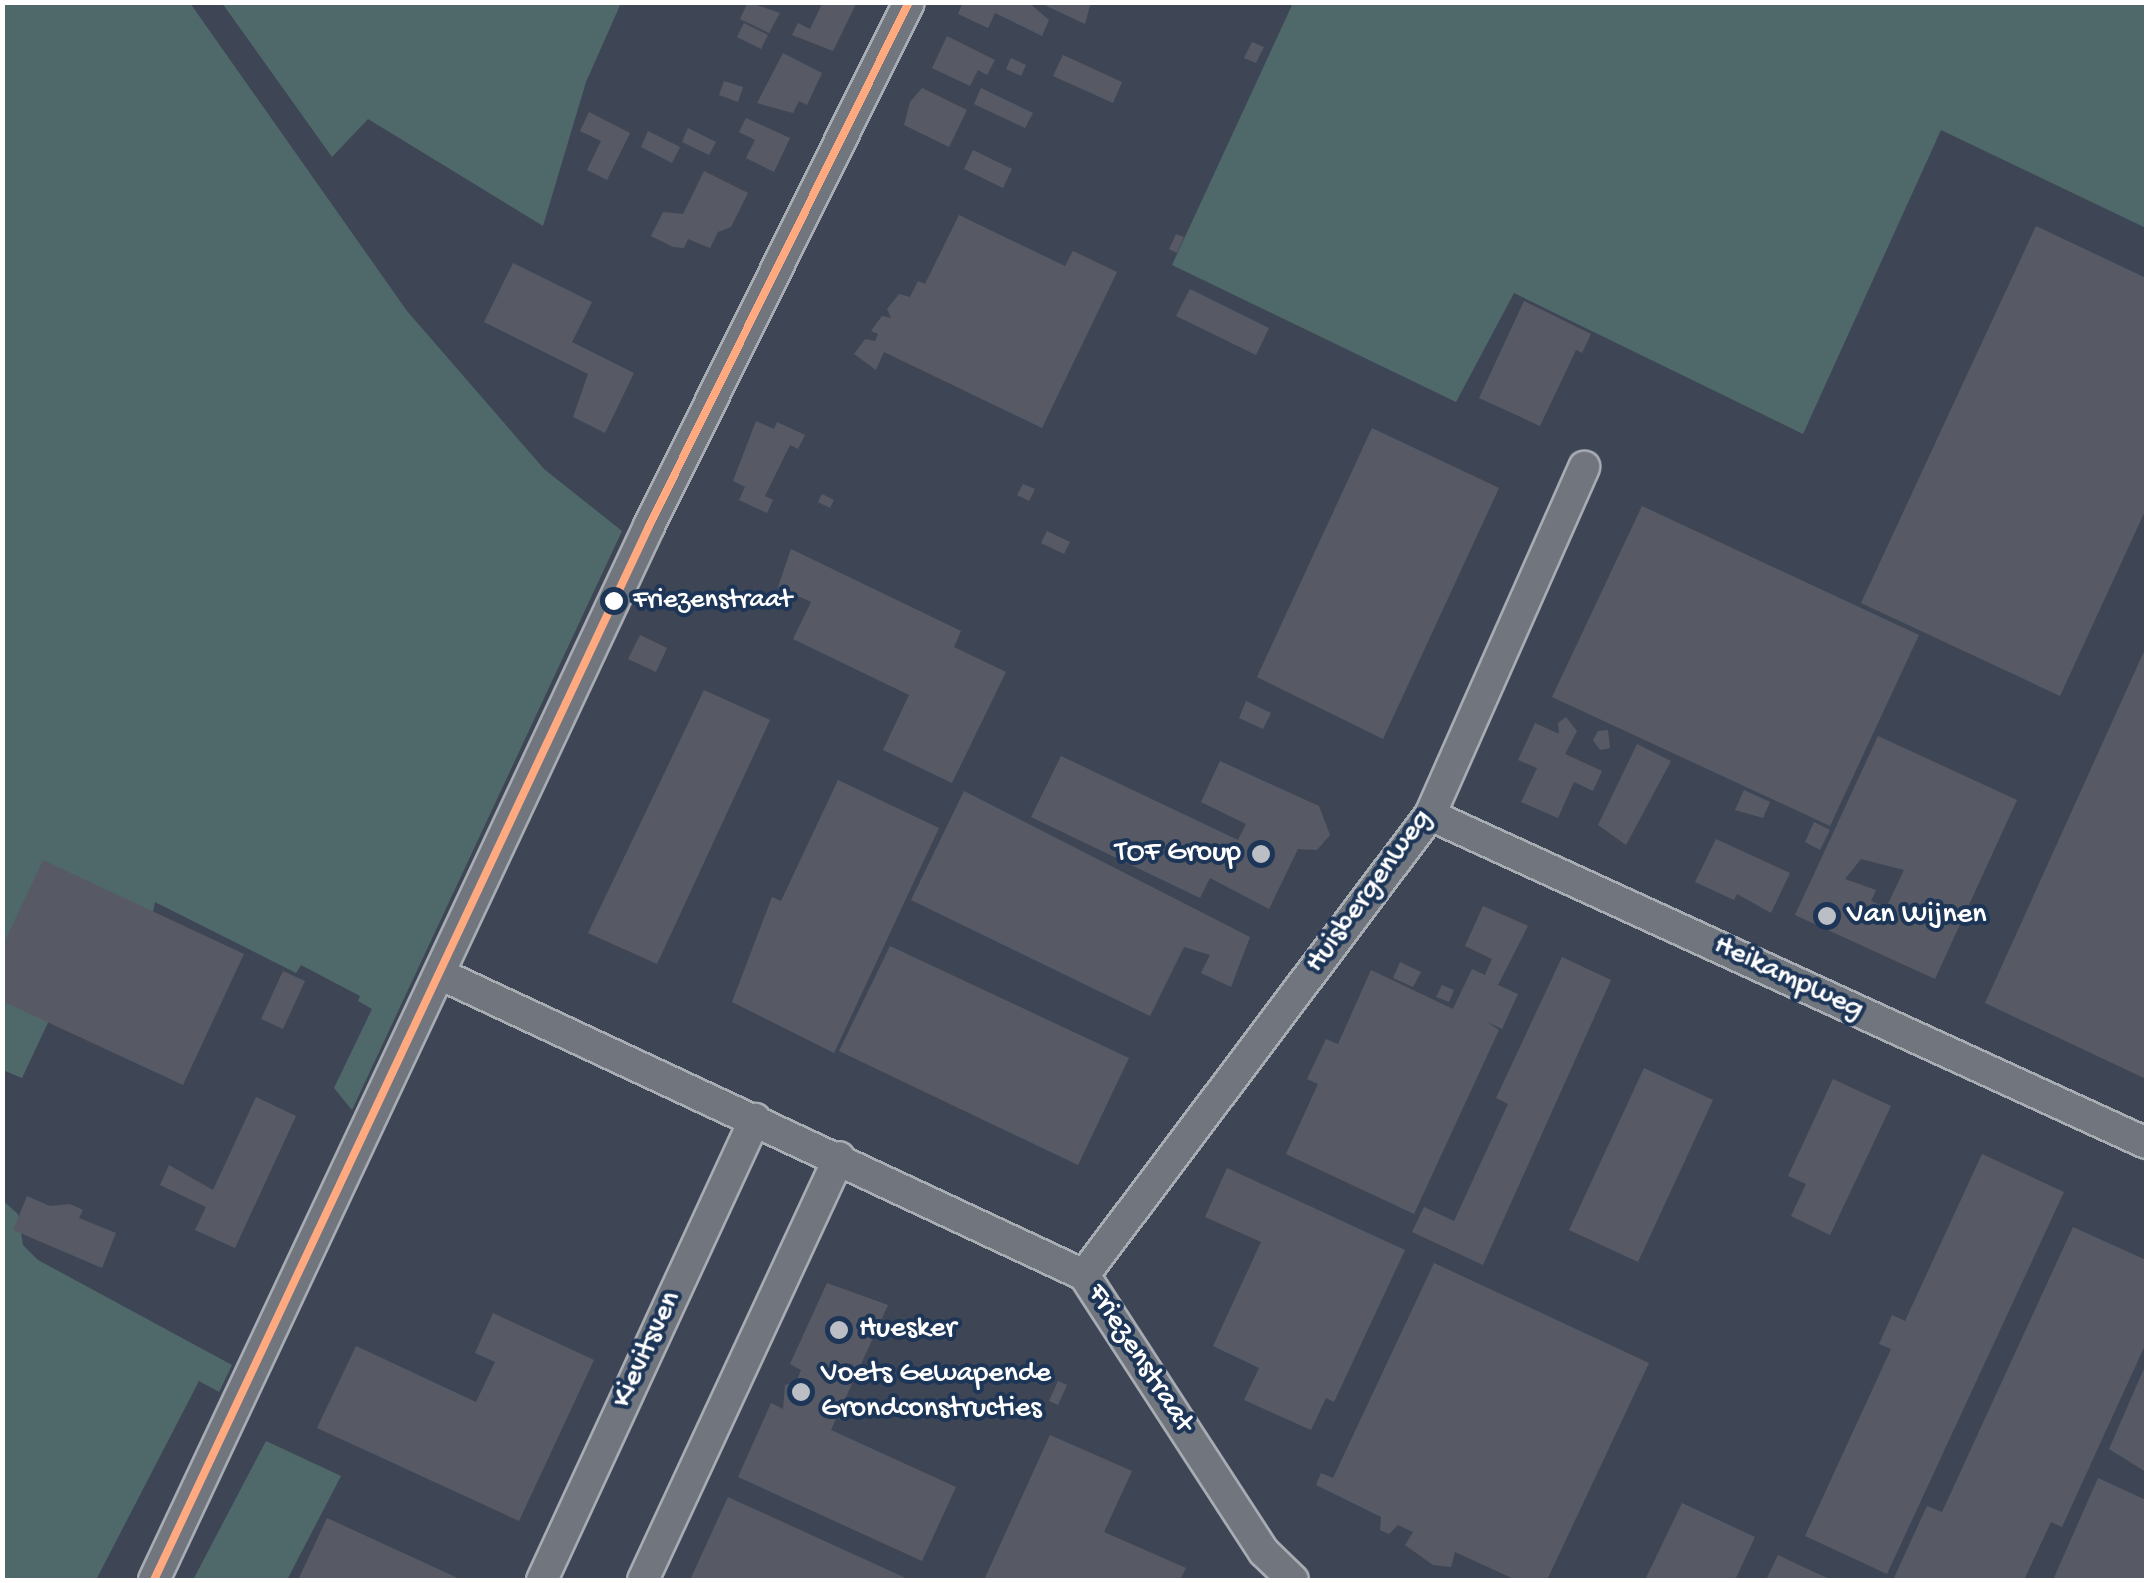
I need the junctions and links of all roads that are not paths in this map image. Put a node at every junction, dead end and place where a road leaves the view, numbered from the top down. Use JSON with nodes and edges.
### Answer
{"nodes":[{"id":1,"x":909,"y":2,"type":"edge"},
{"id":2,"x":1584,"y":467,"type":"dead end"},
{"id":3,"x":1430,"y":816,"type":"junction"},
{"id":4,"x":442,"y":975,"type":"junction"},
{"id":5,"x":755,"y":1119,"type":"junction"},
{"id":6,"x":2146,"y":1143,"type":"edge"},
{"id":7,"x":838,"y":1156,"type":"junction"},
{"id":8,"x":1084,"y":1275,"type":"junction"},
{"id":9,"x":154,"y":1580,"type":"edge"},
{"id":10,"x":542,"y":1580,"type":"edge"},
{"id":11,"x":643,"y":1580,"type":"edge"},
{"id":12,"x":1293,"y":1580,"type":"edge"}],
"edges":[{"from":1,"to":4,"type":"street"},
{"from":2,"to":3,"type":"street","name":"Huisbergenweg"},
{"from":3,"to":6,"type":"street","name":"Heikampweg"},
{"from":3,"to":8,"type":"street","name":"Huisbergenweg"},
{"from":4,"to":5,"type":"street","name":"Friezenstraat"},
{"from":4,"to":9,"type":"street"},
{"from":5,"to":7,"type":"street","name":"Friezenstraat"},
{"from":5,"to":10,"type":"street","name":"Kievitsven"},
{"from":7,"to":8,"type":"street","name":"Friezenstraat"},
{"from":7,"to":11,"type":"street"},
{"from":8,"to":12,"type":"street","name":"Friezenstraat"}]}
